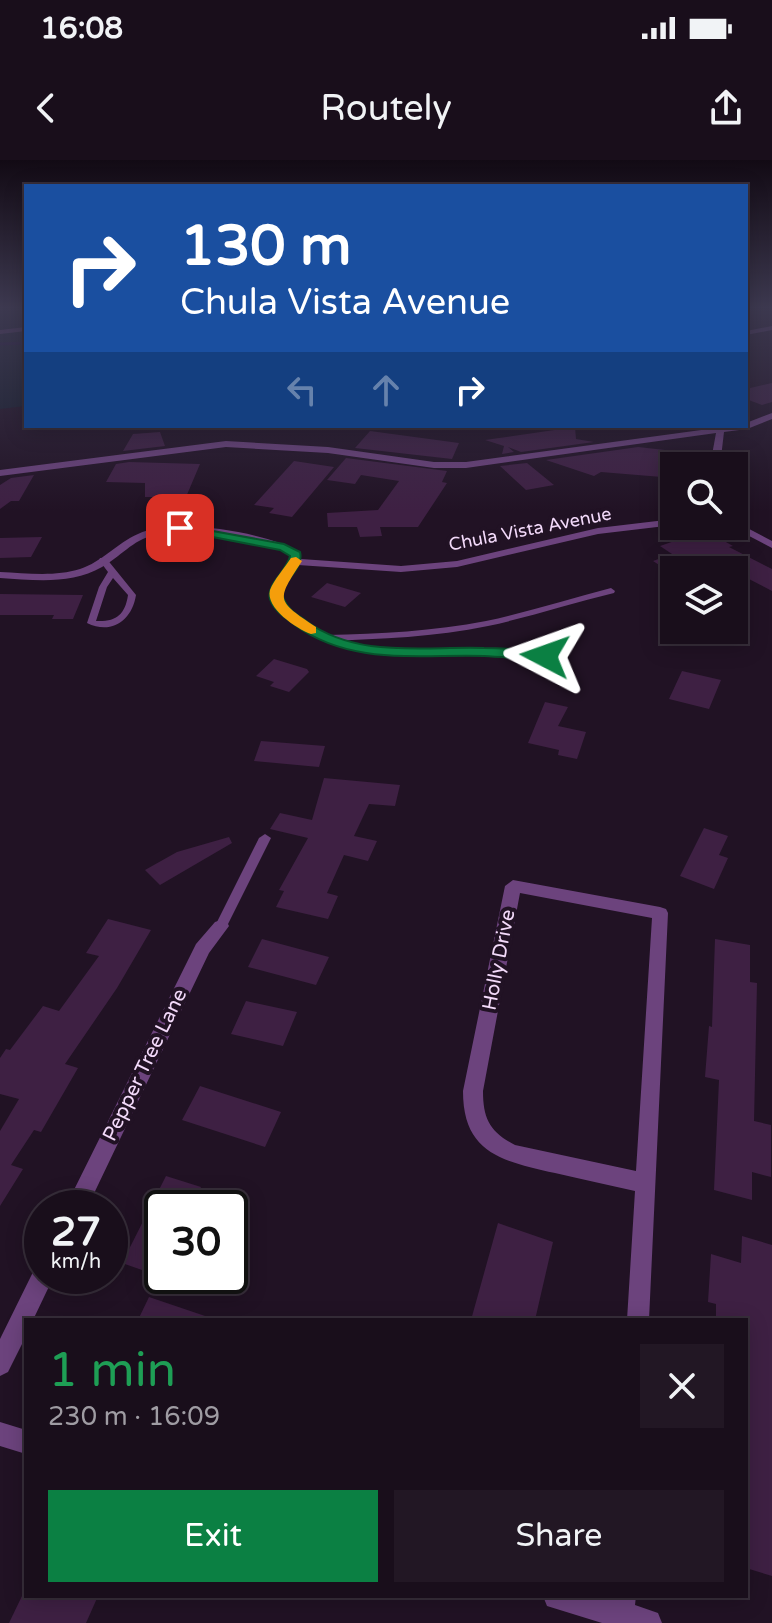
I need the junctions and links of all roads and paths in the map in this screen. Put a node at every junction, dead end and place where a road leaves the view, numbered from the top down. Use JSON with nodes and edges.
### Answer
{"nodes":[{"id":1,"x":772,"y":416,"type":"edge"},
{"id":2,"x":748,"y":425,"type":"edge"},
{"id":3,"x":722,"y":428,"type":"edge"},
{"id":4,"x":718,"y":452,"type":"edge"},
{"id":5,"x":0,"y":473,"type":"edge"},
{"id":6,"x":660,"y":525,"type":"edge"},
{"id":7,"x":748,"y":532,"type":"edge"},
{"id":8,"x":772,"y":545,"type":"edge"},
{"id":9,"x":103,"y":560,"type":"junction"},
{"id":10,"x":295,"y":562,"type":"junction"},
{"id":11,"x":112,"y":572,"type":"junction"},
{"id":12,"x":0,"y":575,"type":"edge"},
{"id":13,"x":611,"y":591,"type":"dead end"},
{"id":14,"x":327,"y":638,"type":"junction"},
{"id":15,"x":550,"y":656,"type":"dead end"},
{"id":16,"x":265,"y":838,"type":"dead end"},
{"id":17,"x":221,"y":926,"type":"joint"},
{"id":18,"x":645,"y":1183,"type":"junction"},
{"id":19,"x":85,"y":1190,"type":"edge"},
{"id":20,"x":34,"y":1294,"type":"edge"},
{"id":21,"x":638,"y":1318,"type":"edge"},
{"id":22,"x":0,"y":1364,"type":"edge"},
{"id":23,"x":0,"y":1434,"type":"edge"},
{"id":24,"x":24,"y":1441,"type":"edge"},
{"id":25,"x":565,"y":1598,"type":"edge"},
{"id":26,"x":628,"y":1614,"type":"edge"}],
"edges":[{"from":1,"to":2,"type":"street"},
{"from":3,"to":4,"type":"street"},
{"from":3,"to":5,"type":"street"},
{"from":6,"to":10,"type":"street","name":"Chula Vista Avenue"},
{"from":7,"to":8,"type":"street"},
{"from":9,"to":10,"type":"street"},
{"from":9,"to":11,"type":"lane"},
{"from":9,"to":12,"type":"street"},
{"from":10,"to":14,"type":"street"},
{"from":11,"to":11,"type":"lane"},
{"from":13,"to":14,"type":"lane"},
{"from":14,"to":15,"type":"street"},
{"from":16,"to":17,"type":"lane"},
{"from":17,"to":19,"type":"street","name":"Pepper Tree Lane"},
{"from":18,"to":18,"type":"street","name":"Holly Drive"},
{"from":18,"to":21,"type":"street","name":"Holly Drive"},
{"from":20,"to":22,"type":"street"},
{"from":23,"to":24,"type":"street"},
{"from":25,"to":26,"type":"street"}]}
